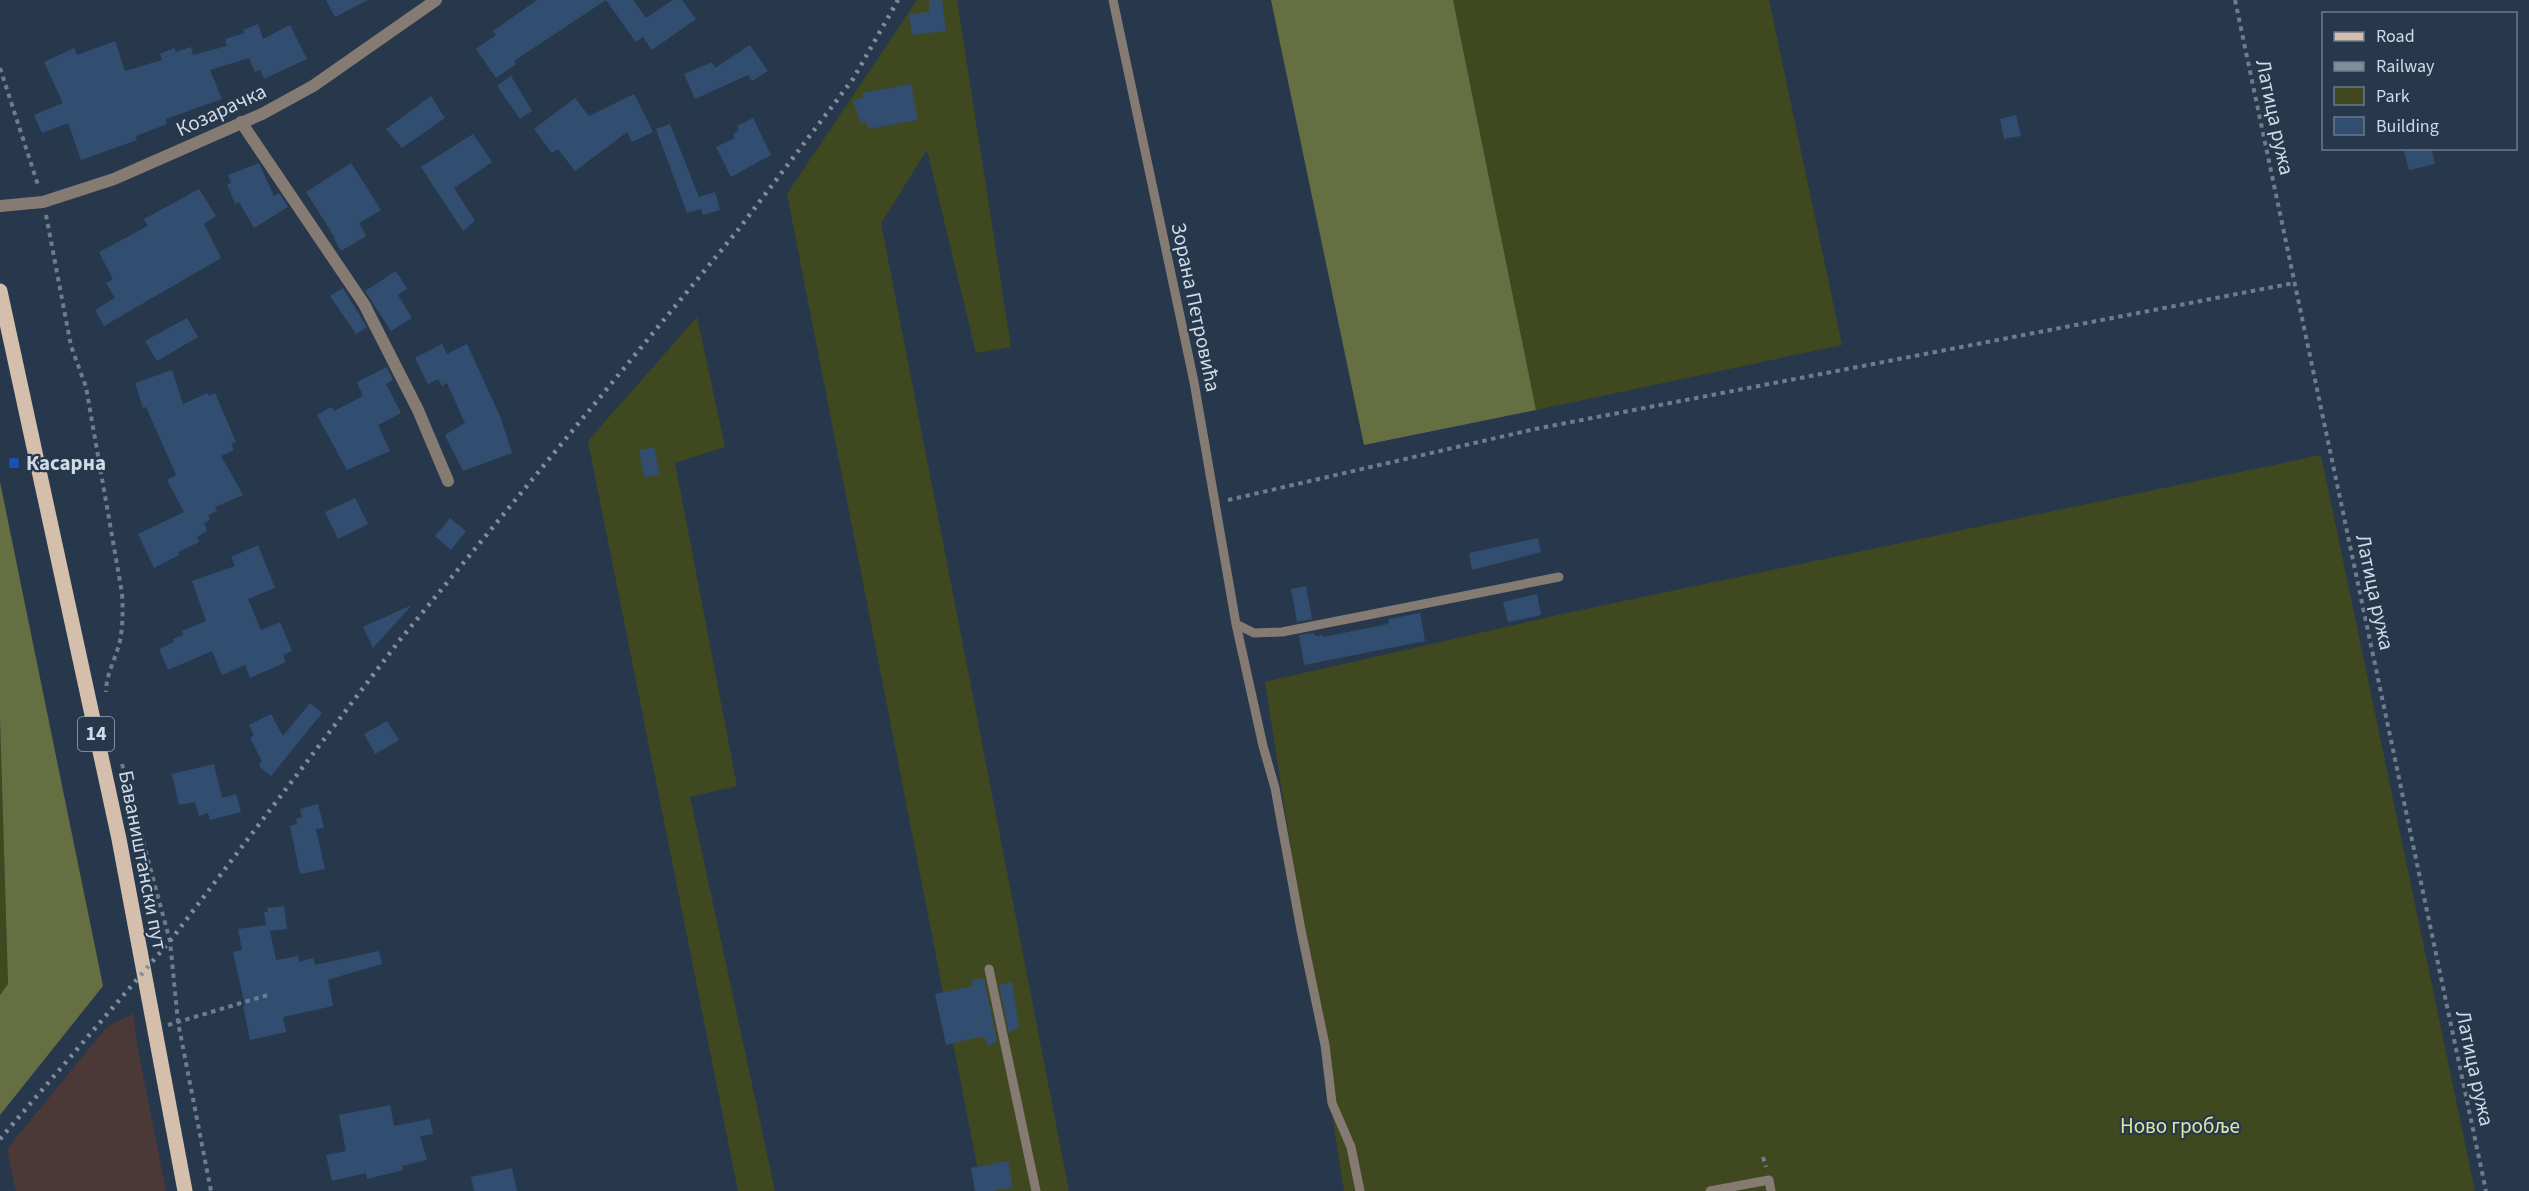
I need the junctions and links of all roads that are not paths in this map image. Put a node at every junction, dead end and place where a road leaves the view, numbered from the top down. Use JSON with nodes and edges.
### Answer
{"nodes":[{"id":1,"x":436,"y":0,"type":"edge"},
{"id":2,"x":1113,"y":0,"type":"edge"},
{"id":3,"x":241,"y":122,"type":"junction"},
{"id":4,"x":0,"y":206,"type":"edge"},
{"id":5,"x":0,"y":291,"type":"edge"},
{"id":6,"x":448,"y":481,"type":"dead end"},
{"id":7,"x":1559,"y":578,"type":"dead end"},
{"id":8,"x":1236,"y":624,"type":"junction"},
{"id":9,"x":989,"y":969,"type":"dead end"},
{"id":10,"x":185,"y":1191,"type":"edge"},
{"id":11,"x":1036,"y":1191,"type":"edge"},
{"id":12,"x":1360,"y":1191,"type":"edge"},
{"id":13,"x":1710,"y":1191,"type":"edge"},
{"id":14,"x":1771,"y":1191,"type":"edge"}],
"edges":[{"from":1,"to":3,"type":"street","name":"Козарачка"},
{"from":2,"to":8,"type":"lane","name":"Зорана Петровића"},
{"from":3,"to":4,"type":"street","name":"Козарачка"},
{"from":3,"to":6,"type":"street"},
{"from":5,"to":10,"type":"main road","name":"Баваништански пут","number":"14"},
{"from":7,"to":8,"type":"lane"},
{"from":8,"to":12,"type":"lane","name":"Зорана Петровића"},
{"from":9,"to":11,"type":"lane"},
{"from":13,"to":14,"type":"lane"}]}
